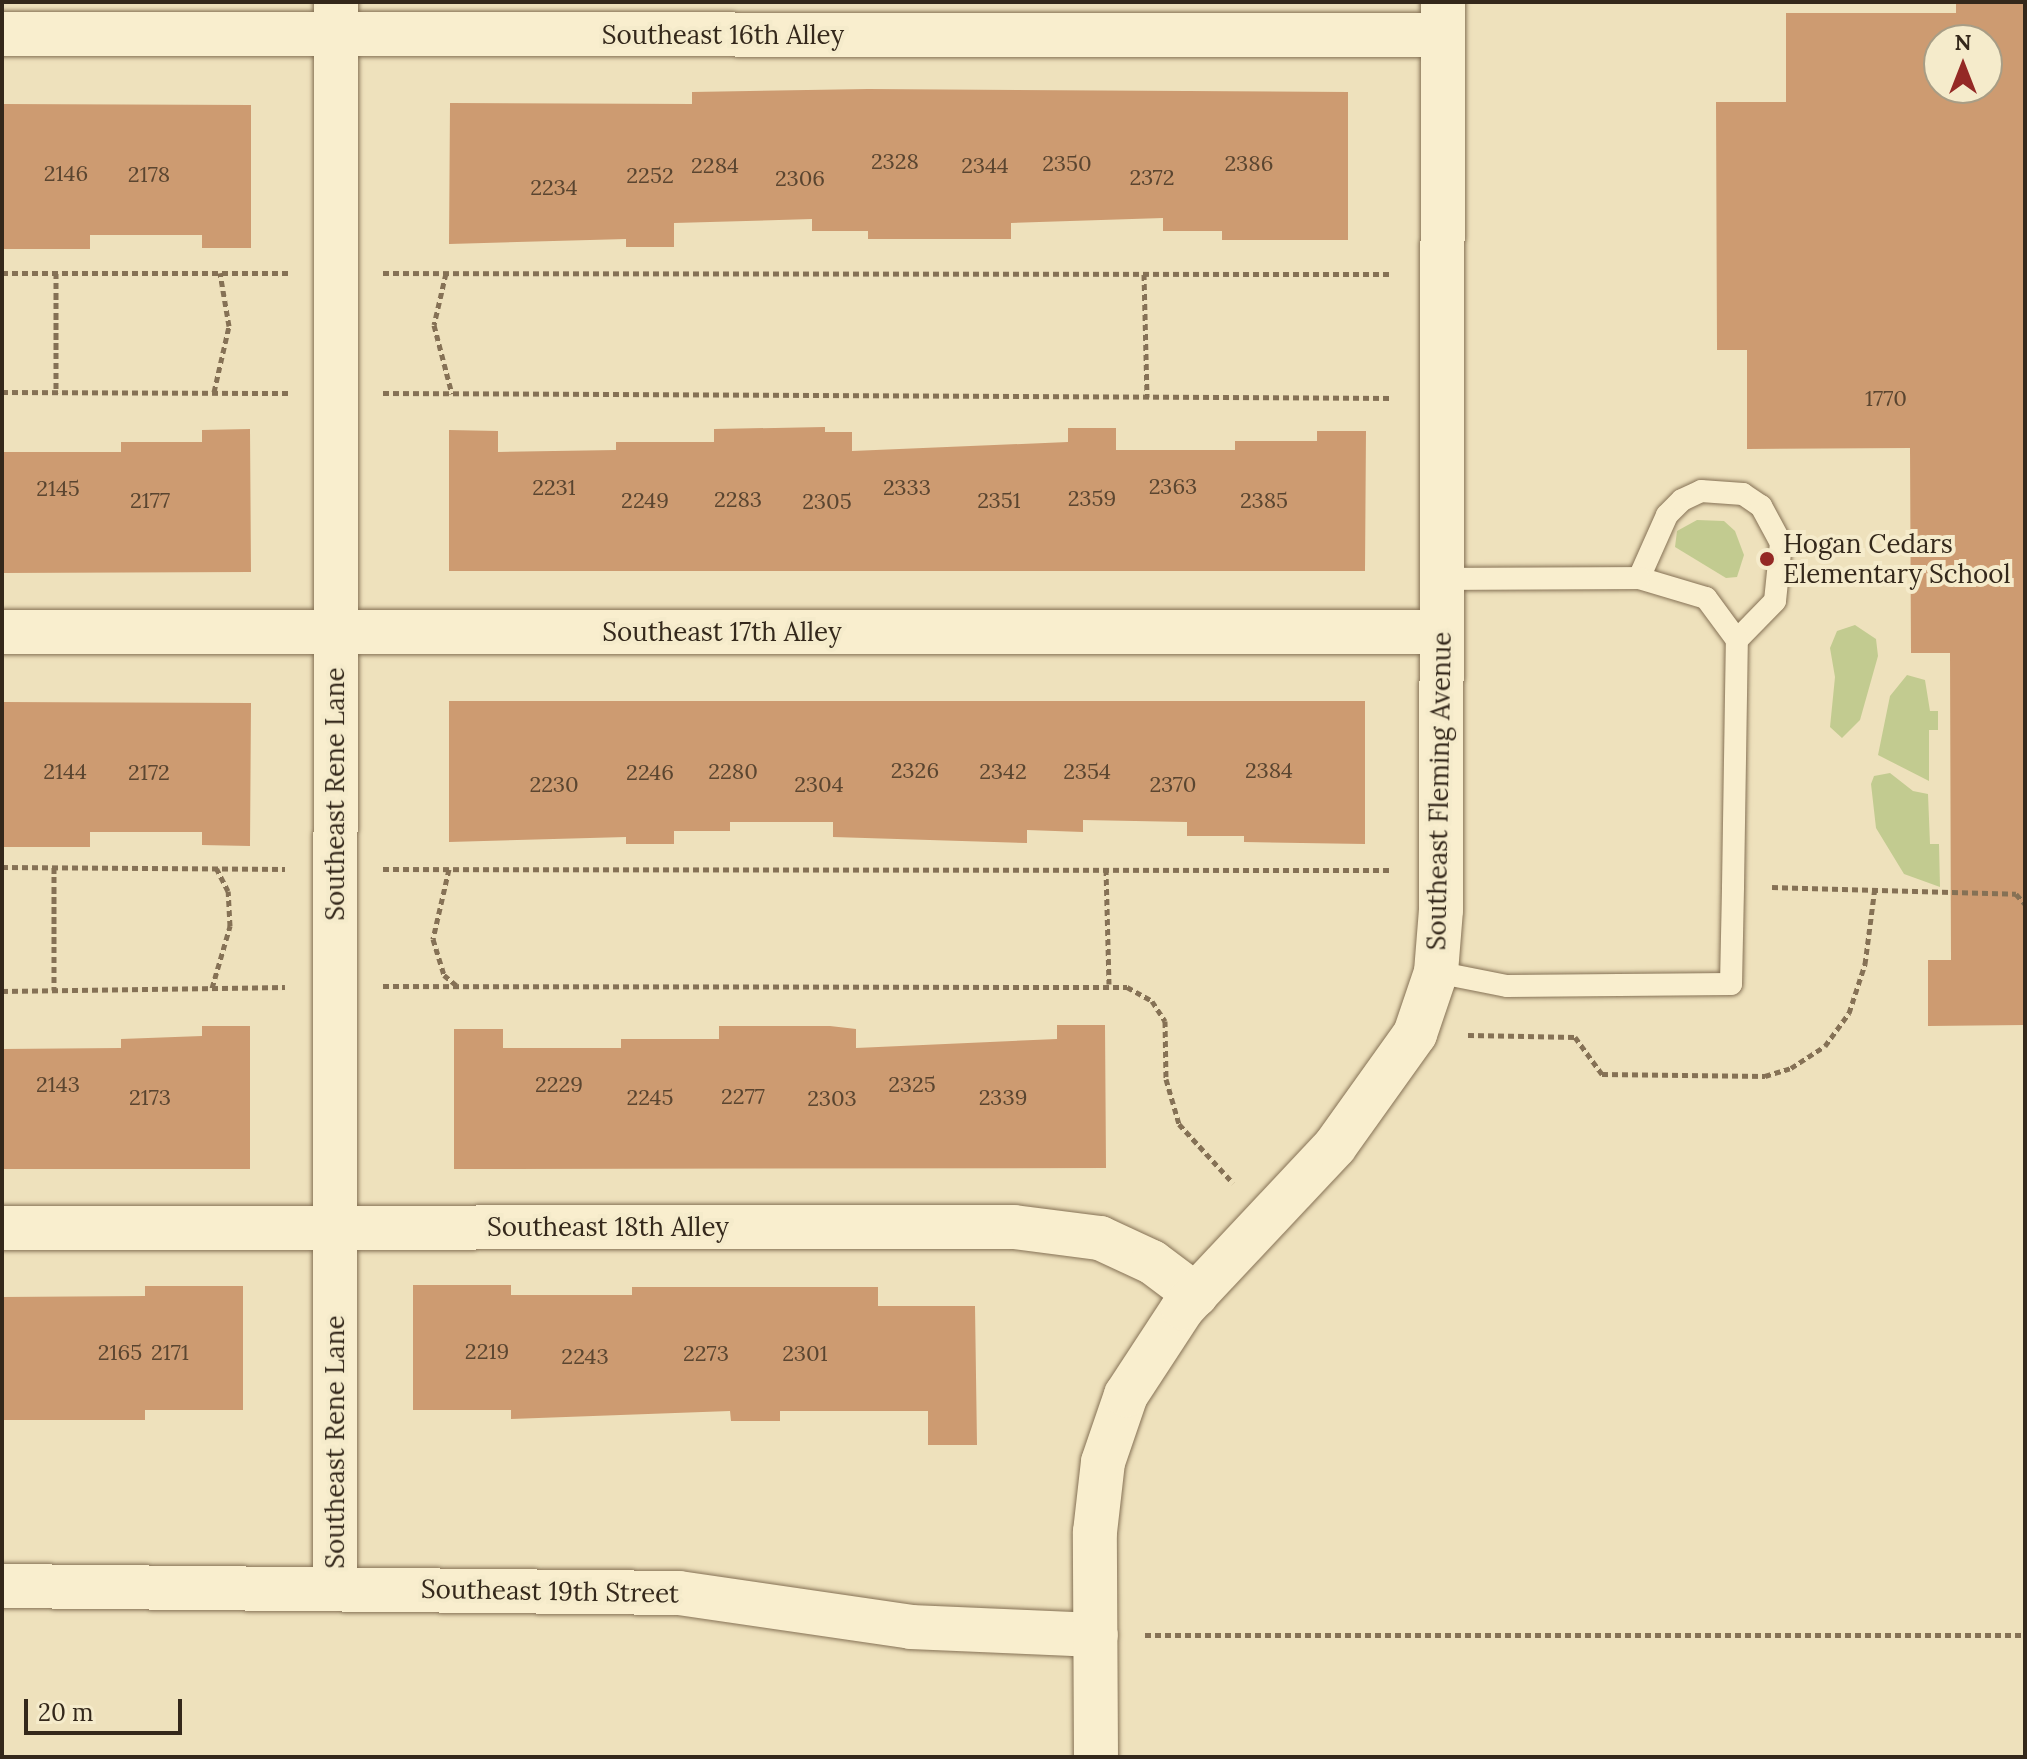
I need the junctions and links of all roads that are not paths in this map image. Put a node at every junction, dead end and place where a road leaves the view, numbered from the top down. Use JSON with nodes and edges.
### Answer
{"nodes":[{"id":1,"x":336,"y":18,"type":"edge"},
{"id":2,"x":1443,"y":18,"type":"edge"},
{"id":3,"x":2,"y":34,"type":"edge"},
{"id":4,"x":1639,"y":578,"type":"junction"},
{"id":5,"x":1442,"y":579,"type":"junction"},
{"id":6,"x":2,"y":632,"type":"edge"},
{"id":7,"x":335,"y":632,"type":"junction"},
{"id":8,"x":1442,"y":632,"type":"junction"},
{"id":9,"x":1737,"y":640,"type":"junction"},
{"id":10,"x":1436,"y":972,"type":"junction"},
{"id":11,"x":335,"y":1226,"type":"junction"},
{"id":12,"x":2,"y":1228,"type":"edge"},
{"id":13,"x":1196,"y":1295,"type":"junction"},
{"id":14,"x":2,"y":1586,"type":"edge"},
{"id":15,"x":335,"y":1586,"type":"junction"},
{"id":16,"x":1096,"y":1635,"type":"junction"},
{"id":17,"x":1096,"y":1757,"type":"edge"}],
"edges":[{"from":1,"to":2,"type":"street","name":"Southeast 16th Alley"},
{"from":1,"to":3,"type":"street","name":"Southeast 16th Alley"},
{"from":1,"to":7,"type":"street","name":"Southeast Rene Lane"},
{"from":2,"to":5,"type":"street","name":"Southeast Fleming Avenue"},
{"from":4,"to":5,"type":"lane"},
{"from":4,"to":9,"type":"lane"},
{"from":4,"to":9,"type":"lane"},
{"from":5,"to":8,"type":"street","name":"Southeast Fleming Avenue"},
{"from":6,"to":7,"type":"street","name":"Southeast 17th Alley"},
{"from":7,"to":8,"type":"street","name":"Southeast 17th Alley"},
{"from":7,"to":11,"type":"street","name":"Southeast Rene Lane"},
{"from":8,"to":10,"type":"street","name":"Southeast Fleming Avenue"},
{"from":9,"to":10,"type":"lane"},
{"from":10,"to":13,"type":"street","name":"Southeast Fleming Avenue"},
{"from":11,"to":12,"type":"street","name":"Southeast 18th Alley"},
{"from":11,"to":13,"type":"street","name":"Southeast 18th Alley"},
{"from":11,"to":15,"type":"street","name":"Southeast Rene Lane"},
{"from":13,"to":16,"type":"street","name":"Southeast Fleming Avenue"},
{"from":14,"to":15,"type":"street","name":"Southeast 19th Street"},
{"from":15,"to":16,"type":"street","name":"Southeast 19th Street"},
{"from":16,"to":17,"type":"street","name":"Southeast Fleming Avenue"}]}
